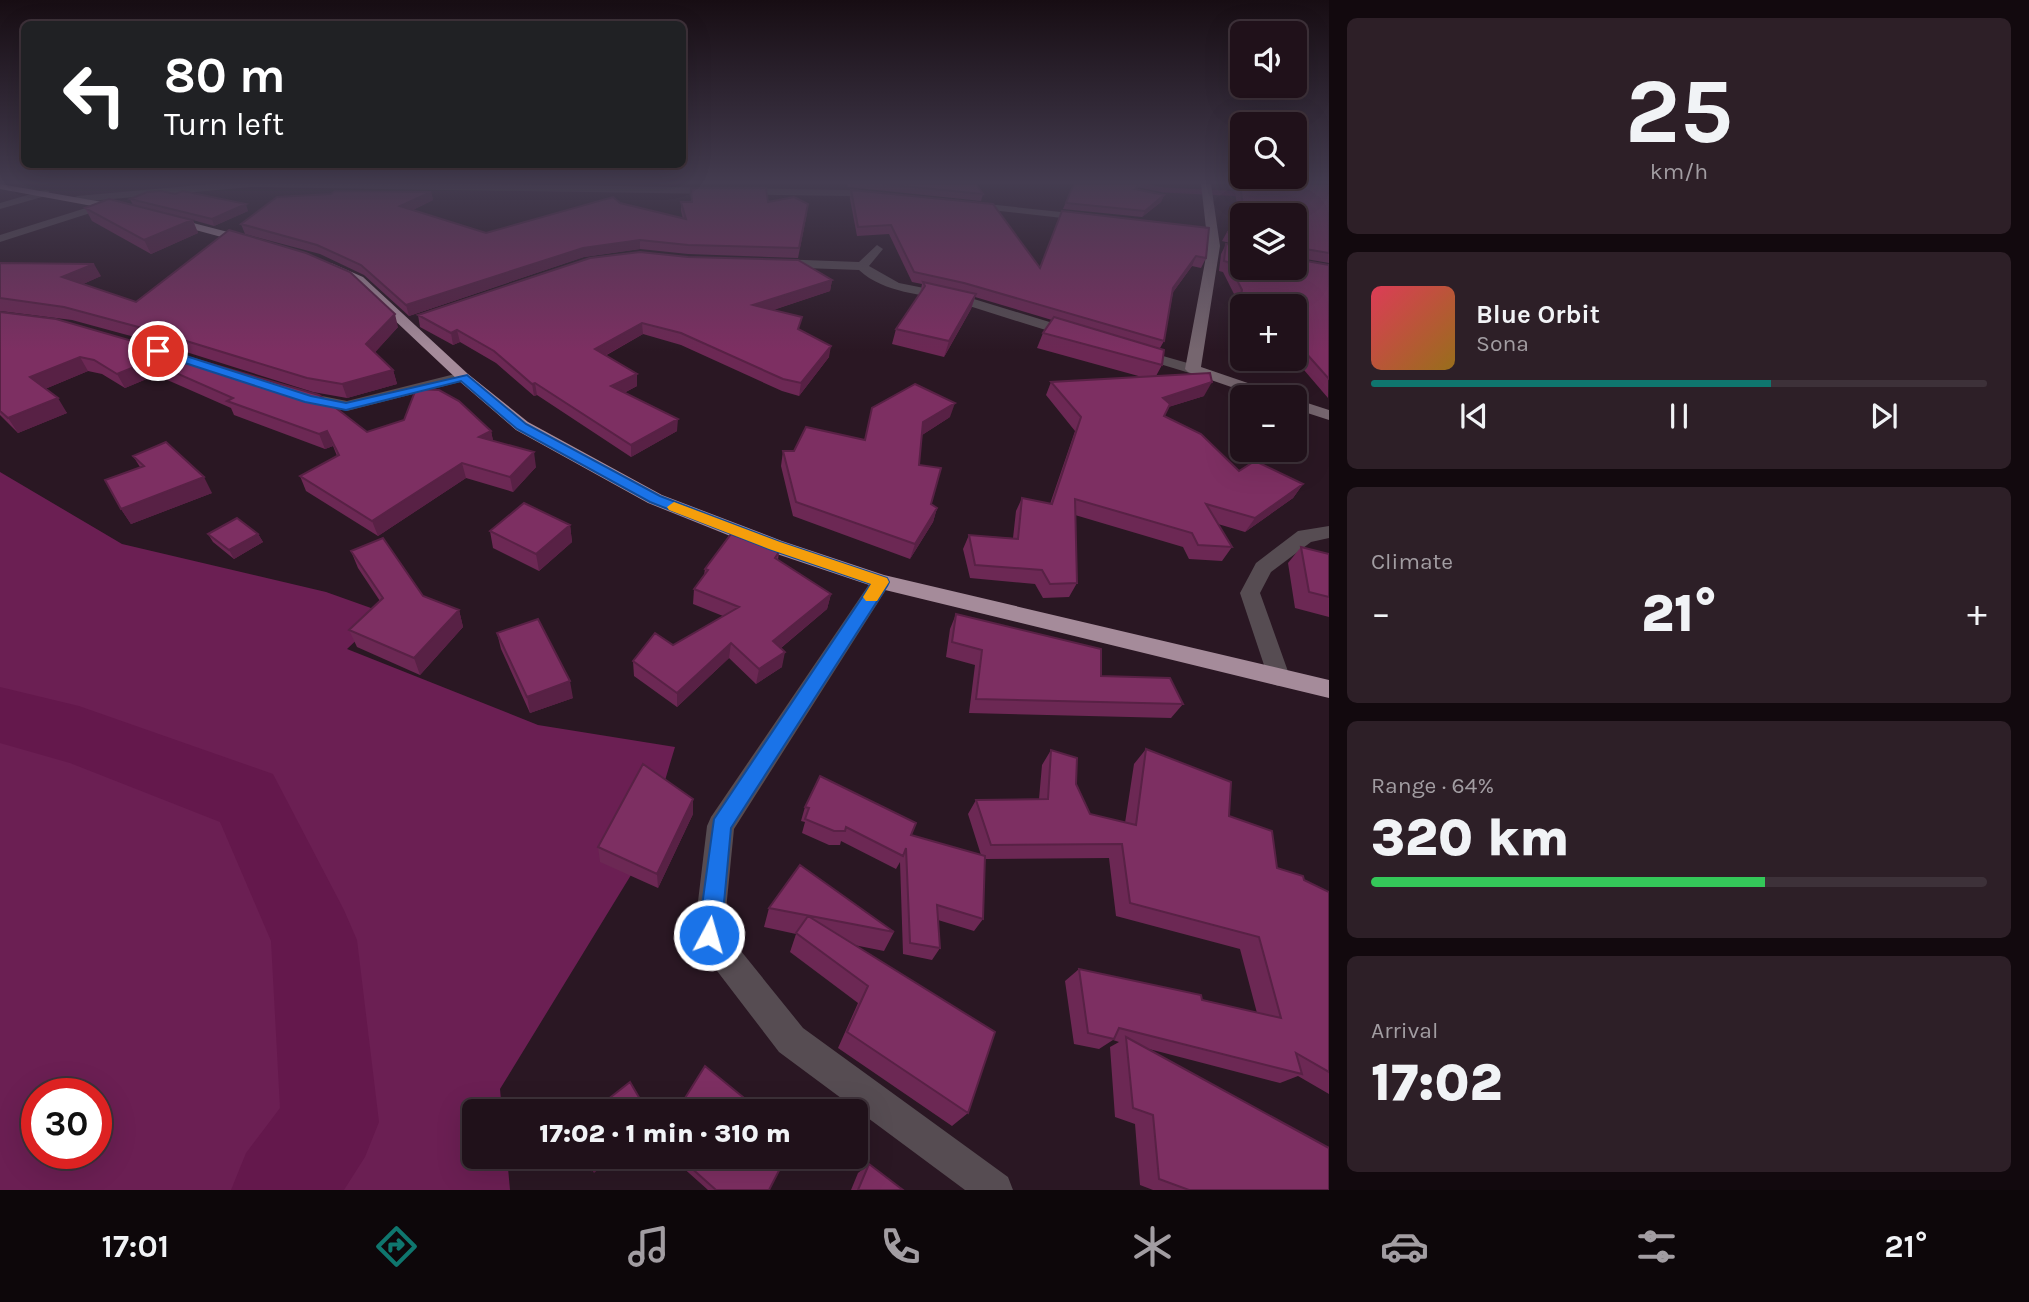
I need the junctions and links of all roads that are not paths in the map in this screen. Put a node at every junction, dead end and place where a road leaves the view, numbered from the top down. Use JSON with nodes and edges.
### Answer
{"nodes":[{"id":1,"x":243,"y":240,"type":"edge"},
{"id":2,"x":1215,"y":240,"type":"edge"},
{"id":3,"x":267,"y":246,"type":"edge"},
{"id":4,"x":877,"y":249,"type":"dead end"},
{"id":5,"x":315,"y":260,"type":"edge"},
{"id":6,"x":768,"y":263,"type":"edge"},
{"id":7,"x":862,"y":266,"type":"junction"},
{"id":8,"x":1091,"y":339,"type":"edge"},
{"id":9,"x":1117,"y":347,"type":"edge"},
{"id":10,"x":1193,"y":369,"type":"junction"},
{"id":11,"x":463,"y":377,"type":"junction"},
{"id":12,"x":1239,"y":385,"type":"edge"},
{"id":13,"x":284,"y":391,"type":"edge"},
{"id":14,"x":1307,"y":408,"type":"edge"},
{"id":15,"x":1329,"y":415,"type":"edge"},
{"id":16,"x":1329,"y":532,"type":"edge"},
{"id":17,"x":881,"y":582,"type":"junction"},
{"id":18,"x":1278,"y":677,"type":"junction"},
{"id":19,"x":1329,"y":689,"type":"edge"},
{"id":20,"x":995,"y":1190,"type":"edge"}],
"edges":[{"from":1,"to":3,"type":"highway"},
{"from":2,"to":10,"type":"street"},
{"from":4,"to":7,"type":"street"},
{"from":5,"to":11,"type":"highway"},
{"from":6,"to":7,"type":"street"},
{"from":7,"to":8,"type":"street"},
{"from":9,"to":10,"type":"street"},
{"from":10,"to":12,"type":"street"},
{"from":11,"to":13,"type":"street"},
{"from":11,"to":17,"type":"highway"},
{"from":14,"to":15,"type":"street"},
{"from":16,"to":18,"type":"street"},
{"from":17,"to":18,"type":"highway"},
{"from":17,"to":20,"type":"street"},
{"from":18,"to":19,"type":"highway"}]}
